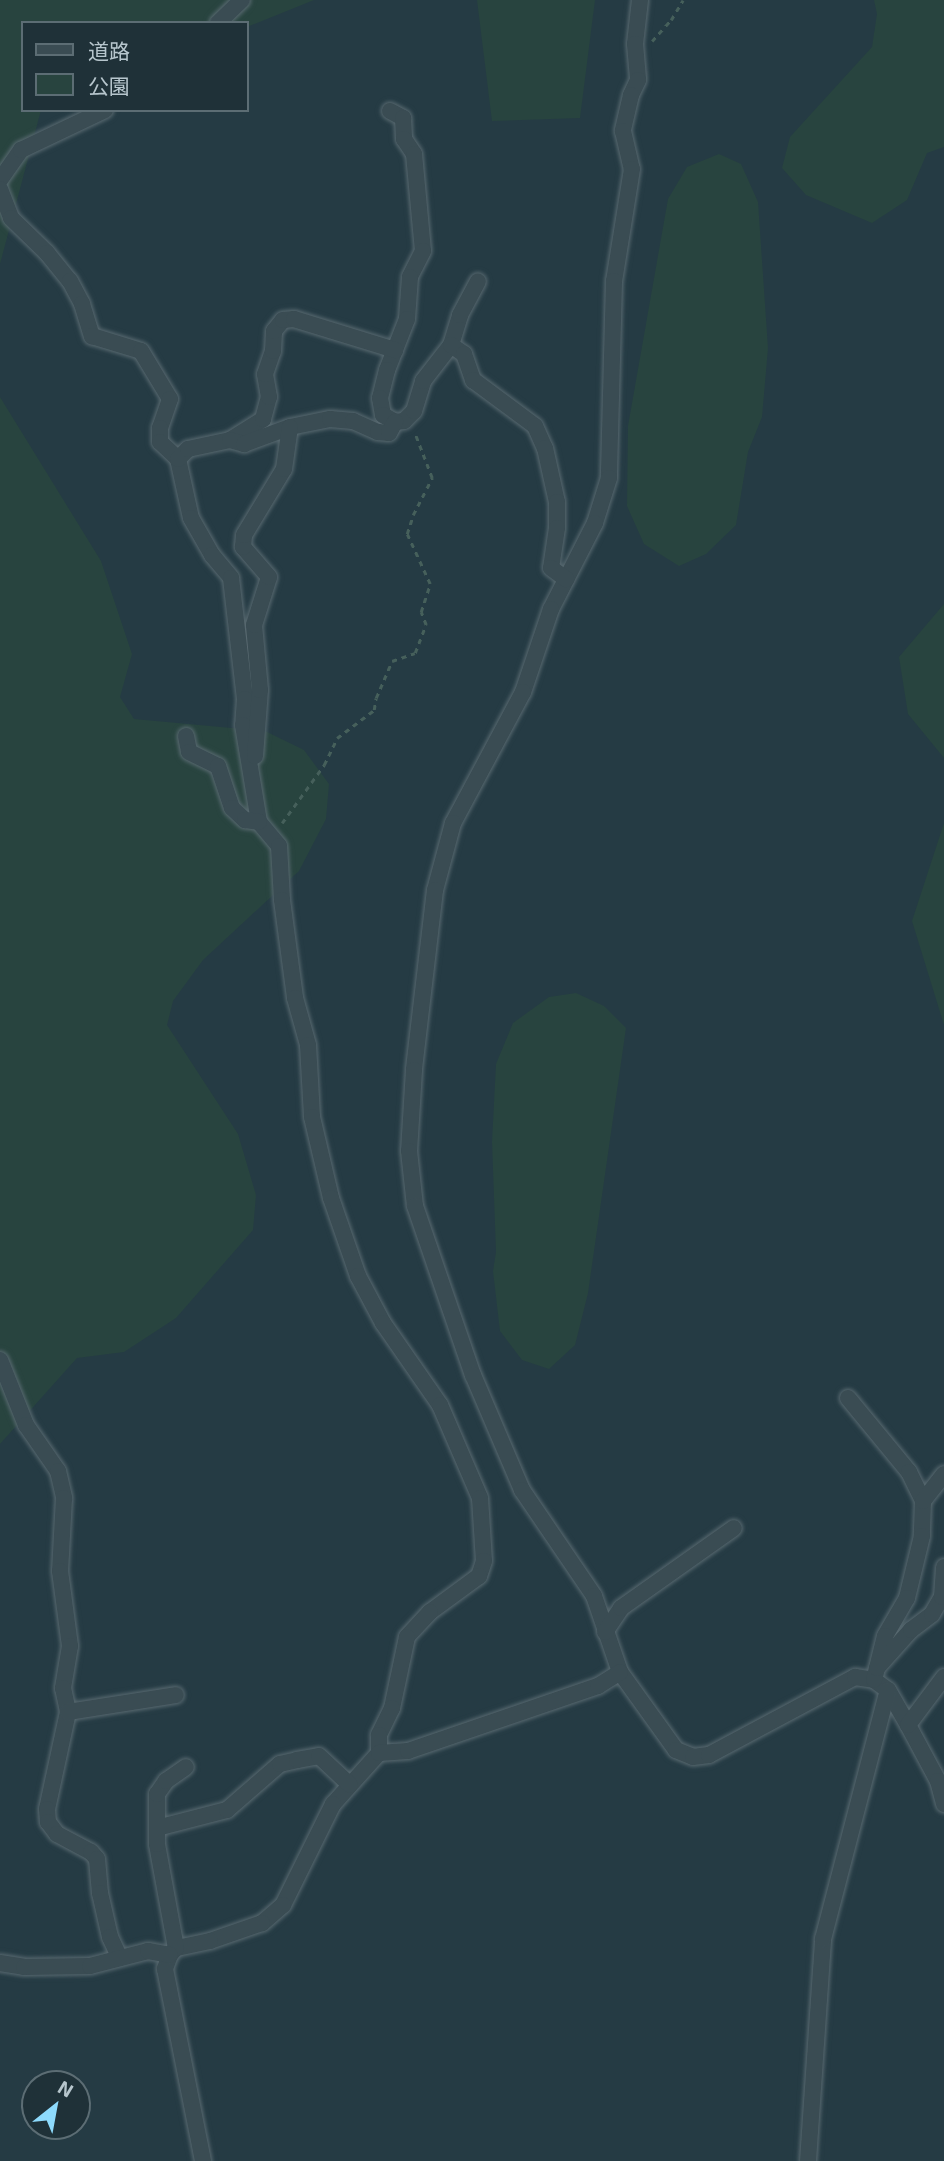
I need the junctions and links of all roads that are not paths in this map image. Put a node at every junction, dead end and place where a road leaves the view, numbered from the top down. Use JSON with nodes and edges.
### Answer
{"nodes":[{"id":1,"x":242,"y":0,"type":"edge"},
{"id":2,"x":640,"y":0,"type":"edge"},
{"id":3,"x":220,"y":21,"type":"edge"},
{"id":4,"x":390,"y":111,"type":"dead end"},
{"id":5,"x":101,"y":112,"type":"edge"},
{"id":6,"x":0,"y":180,"type":"edge"},
{"id":7,"x":0,"y":188,"type":"edge"},
{"id":8,"x":478,"y":281,"type":"dead end"},
{"id":9,"x":451,"y":345,"type":"junction"},
{"id":10,"x":395,"y":350,"type":"junction"},
{"id":11,"x":401,"y":420,"type":"junction"},
{"id":12,"x":290,"y":427,"type":"junction"},
{"id":13,"x":230,"y":440,"type":"junction"},
{"id":14,"x":178,"y":459,"type":"junction"},
{"id":15,"x":566,"y":579,"type":"junction"},
{"id":16,"x":186,"y":736,"type":"dead end"},
{"id":17,"x":251,"y":772,"type":"junction"},
{"id":18,"x":259,"y":822,"type":"junction"},
{"id":19,"x":0,"y":1360,"type":"edge"},
{"id":20,"x":848,"y":1398,"type":"dead end"},
{"id":21,"x":944,"y":1474,"type":"edge"},
{"id":22,"x":923,"y":1502,"type":"junction"},
{"id":23,"x":734,"y":1528,"type":"dead end"},
{"id":24,"x":944,"y":1567,"type":"edge"},
{"id":25,"x":606,"y":1632,"type":"junction"},
{"id":26,"x":620,"y":1672,"type":"junction"},
{"id":27,"x":944,"y":1676,"type":"edge"},
{"id":28,"x":880,"y":1679,"type":"junction"},
{"id":29,"x":176,"y":1695,"type":"dead end"},
{"id":30,"x":68,"y":1712,"type":"junction"},
{"id":31,"x":908,"y":1726,"type":"junction"},
{"id":32,"x":379,"y":1753,"type":"junction"},
{"id":33,"x":186,"y":1767,"type":"dead end"},
{"id":34,"x":351,"y":1785,"type":"junction"},
{"id":35,"x":944,"y":1804,"type":"edge"},
{"id":36,"x":157,"y":1828,"type":"junction"},
{"id":37,"x":173,"y":1952,"type":"junction"},
{"id":38,"x":120,"y":1958,"type":"junction"},
{"id":39,"x":0,"y":1963,"type":"edge"},
{"id":40,"x":203,"y":2161,"type":"edge"},
{"id":41,"x":808,"y":2161,"type":"edge"}],
"edges":[{"from":1,"to":3,"type":"street"},
{"from":2,"to":15,"type":"street"},
{"from":4,"to":10,"type":"street"},
{"from":5,"to":6,"type":"street"},
{"from":7,"to":14,"type":"street"},
{"from":8,"to":9,"type":"street"},
{"from":9,"to":11,"type":"street"},
{"from":9,"to":15,"type":"street"},
{"from":10,"to":11,"type":"street"},
{"from":10,"to":13,"type":"street"},
{"from":11,"to":12,"type":"street"},
{"from":12,"to":13,"type":"street"},
{"from":12,"to":17,"type":"street"},
{"from":13,"to":14,"type":"street"},
{"from":14,"to":17,"type":"street"},
{"from":15,"to":25,"type":"street"},
{"from":16,"to":18,"type":"street"},
{"from":17,"to":18,"type":"street"},
{"from":18,"to":32,"type":"street"},
{"from":19,"to":30,"type":"street"},
{"from":20,"to":22,"type":"street"},
{"from":21,"to":22,"type":"street"},
{"from":22,"to":28,"type":"street"},
{"from":23,"to":25,"type":"street"},
{"from":24,"to":28,"type":"street"},
{"from":25,"to":26,"type":"street"},
{"from":26,"to":28,"type":"street"},
{"from":26,"to":32,"type":"street"},
{"from":27,"to":31,"type":"street"},
{"from":28,"to":31,"type":"street"},
{"from":28,"to":41,"type":"street"},
{"from":29,"to":30,"type":"street"},
{"from":30,"to":38,"type":"street"},
{"from":31,"to":35,"type":"street"},
{"from":32,"to":34,"type":"street"},
{"from":33,"to":36,"type":"street"},
{"from":34,"to":36,"type":"street"},
{"from":34,"to":37,"type":"street"},
{"from":36,"to":37,"type":"street"},
{"from":37,"to":38,"type":"street"},
{"from":37,"to":40,"type":"street"},
{"from":38,"to":39,"type":"street"}]}
